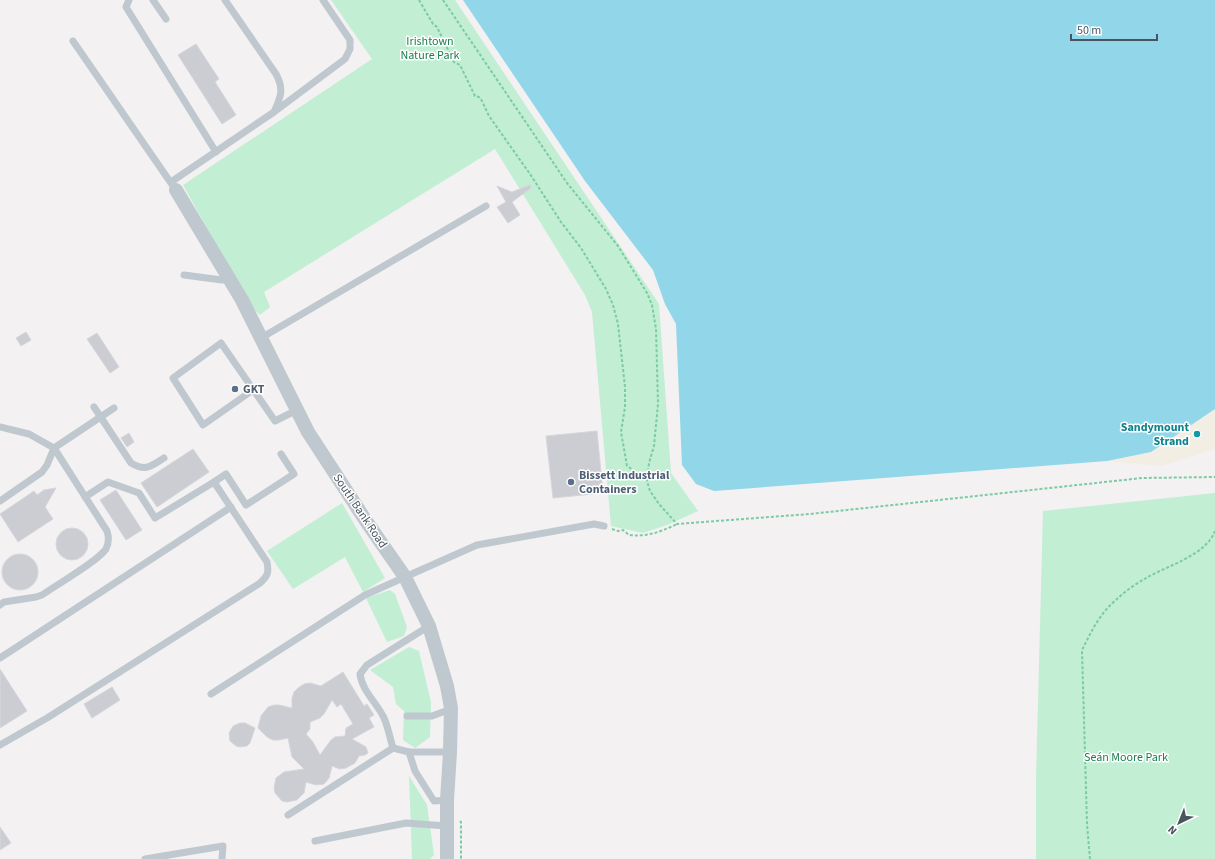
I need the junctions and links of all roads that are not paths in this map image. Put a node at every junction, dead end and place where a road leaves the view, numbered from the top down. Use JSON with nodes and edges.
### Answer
{"nodes":[{"id":1,"x":129,"y":0,"type":"edge"},
{"id":2,"x":153,"y":0,"type":"edge"},
{"id":3,"x":225,"y":0,"type":"edge"},
{"id":4,"x":322,"y":0,"type":"edge"},
{"id":5,"x":166,"y":19,"type":"dead end"},
{"id":6,"x":74,"y":41,"type":"dead end"},
{"id":7,"x":274,"y":112,"type":"junction"},
{"id":8,"x":216,"y":152,"type":"junction"},
{"id":9,"x":174,"y":186,"type":"junction"},
{"id":10,"x":486,"y":206,"type":"dead end"},
{"id":11,"x":184,"y":275,"type":"dead end"},
{"id":12,"x":229,"y":279,"type":"junction"},
{"id":13,"x":260,"y":338,"type":"junction"},
{"id":14,"x":253,"y":390,"type":"junction"},
{"id":15,"x":94,"y":407,"type":"dead end"},
{"id":16,"x":114,"y":408,"type":"dead end"},
{"id":17,"x":297,"y":410,"type":"junction"},
{"id":18,"x":101,"y":417,"type":"junction"},
{"id":19,"x":0,"y":427,"type":"edge"},
{"id":20,"x":54,"y":448,"type":"junction"},
{"id":21,"x":281,"y":454,"type":"dead end"},
{"id":22,"x":164,"y":458,"type":"dead end"},
{"id":23,"x":214,"y":482,"type":"junction"},
{"id":24,"x":85,"y":497,"type":"junction"},
{"id":25,"x":0,"y":501,"type":"edge"},
{"id":26,"x":231,"y":507,"type":"junction"},
{"id":27,"x":604,"y":526,"type":"road end"},
{"id":28,"x":405,"y":577,"type":"junction"},
{"id":29,"x":0,"y":605,"type":"edge"},
{"id":30,"x":429,"y":626,"type":"junction"},
{"id":31,"x":0,"y":658,"type":"edge"},
{"id":32,"x":211,"y":694,"type":"dead end"},
{"id":33,"x":451,"y":709,"type":"junction"},
{"id":34,"x":407,"y":716,"type":"dead end"},
{"id":35,"x":0,"y":745,"type":"edge"},
{"id":36,"x":393,"y":748,"type":"junction"},
{"id":37,"x":410,"y":752,"type":"junction"},
{"id":38,"x":450,"y":752,"type":"junction"},
{"id":39,"x":447,"y":800,"type":"junction"},
{"id":40,"x":288,"y":815,"type":"dead end"},
{"id":41,"x":447,"y":826,"type":"junction"},
{"id":42,"x":315,"y":841,"type":"dead end"},
{"id":43,"x":145,"y":859,"type":"edge"},
{"id":44,"x":222,"y":859,"type":"edge"},
{"id":45,"x":447,"y":859,"type":"edge"}],
"edges":[{"from":1,"to":8,"type":"lane"},
{"from":2,"to":5,"type":"lane"},
{"from":3,"to":7,"type":"lane"},
{"from":4,"to":7,"type":"lane"},
{"from":6,"to":9,"type":"lane"},
{"from":7,"to":8,"type":"lane"},
{"from":8,"to":9,"type":"lane"},
{"from":9,"to":12,"type":"street","name":"South Bank Road"},
{"from":10,"to":13,"type":"lane"},
{"from":11,"to":12,"type":"lane"},
{"from":12,"to":13,"type":"street","name":"South Bank Road"},
{"from":13,"to":17,"type":"street","name":"South Bank Road"},
{"from":14,"to":14,"type":"lane"},
{"from":14,"to":17,"type":"lane"},
{"from":15,"to":18,"type":"lane"},
{"from":16,"to":18,"type":"lane"},
{"from":17,"to":28,"type":"street","name":"South Bank Road"},
{"from":18,"to":20,"type":"lane"},
{"from":18,"to":22,"type":"lane"},
{"from":19,"to":20,"type":"lane"},
{"from":20,"to":24,"type":"lane"},
{"from":20,"to":25,"type":"lane"},
{"from":21,"to":23,"type":"lane"},
{"from":23,"to":24,"type":"lane"},
{"from":23,"to":26,"type":"lane"},
{"from":24,"to":29,"type":"lane"},
{"from":26,"to":31,"type":"lane"},
{"from":26,"to":35,"type":"lane"},
{"from":27,"to":28,"type":"lane"},
{"from":28,"to":30,"type":"street","name":"South Bank Road"},
{"from":28,"to":32,"type":"lane"},
{"from":30,"to":33,"type":"street","name":"South Bank Road"},
{"from":30,"to":36,"type":"lane"},
{"from":33,"to":34,"type":"lane"},
{"from":33,"to":38,"type":"street","name":"South Bank Road"},
{"from":36,"to":37,"type":"lane"},
{"from":36,"to":40,"type":"lane"},
{"from":37,"to":38,"type":"lane"},
{"from":37,"to":39,"type":"lane"},
{"from":38,"to":39,"type":"street","name":"South Bank Road"},
{"from":39,"to":41,"type":"street","name":"South Bank Road"},
{"from":41,"to":42,"type":"lane"},
{"from":41,"to":45,"type":"street","name":"South Bank Road"},
{"from":43,"to":44,"type":"lane"}]}
